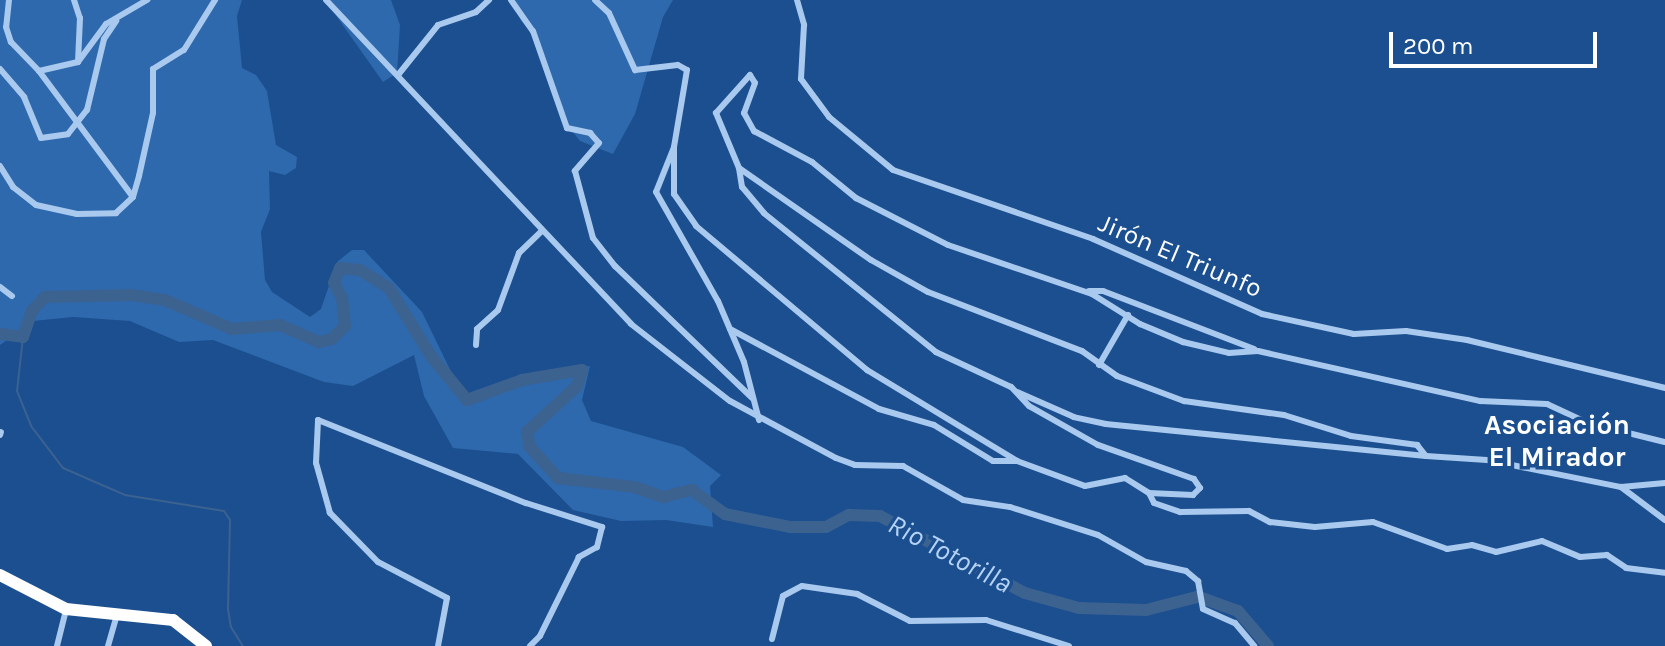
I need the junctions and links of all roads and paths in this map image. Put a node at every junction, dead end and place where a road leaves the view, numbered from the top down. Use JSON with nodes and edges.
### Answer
{"nodes":[{"id":1,"x":9,"y":0,"type":"edge"},
{"id":2,"x":74,"y":0,"type":"edge"},
{"id":3,"x":147,"y":0,"type":"edge"},
{"id":4,"x":215,"y":0,"type":"edge"},
{"id":5,"x":336,"y":0,"type":"edge"},
{"id":6,"x":489,"y":0,"type":"edge"},
{"id":7,"x":511,"y":0,"type":"edge"},
{"id":8,"x":595,"y":0,"type":"edge"},
{"id":9,"x":797,"y":0,"type":"edge"},
{"id":10,"x":326,"y":1,"type":"edge"},
{"id":11,"x":116,"y":21,"type":"junction"},
{"id":12,"x":78,"y":62,"type":"junction"},
{"id":13,"x":0,"y":69,"type":"edge"},
{"id":14,"x":39,"y":71,"type":"junction"},
{"id":15,"x":398,"y":75,"type":"junction"},
{"id":16,"x":77,"y":126,"type":"junction"},
{"id":17,"x":674,"y":147,"type":"junction"},
{"id":18,"x":0,"y":166,"type":"edge"},
{"id":19,"x":739,"y":168,"type":"junction"},
{"id":20,"x":133,"y":197,"type":"junction"},
{"id":21,"x":542,"y":231,"type":"junction"},
{"id":22,"x":0,"y":287,"type":"edge"},
{"id":23,"x":1082,"y":290,"type":"junction"},
{"id":24,"x":12,"y":296,"type":"dead end"},
{"id":25,"x":1128,"y":315,"type":"junction"},
{"id":26,"x":730,"y":329,"type":"junction"},
{"id":27,"x":476,"y":345,"type":"dead end"},
{"id":28,"x":1258,"y":351,"type":"junction"},
{"id":29,"x":1099,"y":365,"type":"junction"},
{"id":30,"x":1665,"y":388,"type":"edge"},
{"id":31,"x":1017,"y":392,"type":"junction"},
{"id":32,"x":755,"y":400,"type":"junction"},
{"id":33,"x":759,"y":420,"type":"junction"},
{"id":34,"x":1665,"y":442,"type":"edge"},
{"id":35,"x":1426,"y":456,"type":"junction"},
{"id":36,"x":1017,"y":461,"type":"junction"},
{"id":37,"x":1665,"y":483,"type":"edge"},
{"id":38,"x":1621,"y":487,"type":"junction"},
{"id":39,"x":1149,"y":493,"type":"junction"},
{"id":40,"x":1665,"y":520,"type":"edge"},
{"id":41,"x":1665,"y":573,"type":"edge"},
{"id":42,"x":0,"y":575,"type":"edge"},
{"id":43,"x":66,"y":609,"type":"junction"},
{"id":44,"x":117,"y":615,"type":"junction"},
{"id":45,"x":772,"y":639,"type":"dead end"},
{"id":46,"x":57,"y":646,"type":"edge"},
{"id":47,"x":108,"y":646,"type":"edge"},
{"id":48,"x":206,"y":646,"type":"edge"},
{"id":49,"x":438,"y":646,"type":"edge"},
{"id":50,"x":530,"y":646,"type":"edge"},
{"id":51,"x":1069,"y":646,"type":"edge"},
{"id":52,"x":1254,"y":646,"type":"edge"}],
"edges":[{"from":1,"to":14,"type":"street"},
{"from":2,"to":12,"type":"street"},
{"from":3,"to":11,"type":"street"},
{"from":4,"to":20,"type":"street"},
{"from":5,"to":10,"type":"street"},
{"from":6,"to":15,"type":"street"},
{"from":7,"to":32,"type":"street"},
{"from":8,"to":17,"type":"street"},
{"from":9,"to":30,"type":"street","name":"Jirón El Triunfo"},
{"from":10,"to":15,"type":"street"},
{"from":11,"to":12,"type":"street"},
{"from":11,"to":16,"type":"street"},
{"from":12,"to":14,"type":"street"},
{"from":13,"to":16,"type":"street"},
{"from":14,"to":16,"type":"street"},
{"from":15,"to":21,"type":"street"},
{"from":16,"to":20,"type":"street"},
{"from":17,"to":26,"type":"street"},
{"from":17,"to":36,"type":"street"},
{"from":18,"to":20,"type":"street"},
{"from":19,"to":23,"type":"street"},
{"from":19,"to":29,"type":"street"},
{"from":19,"to":31,"type":"street"},
{"from":21,"to":27,"type":"street"},
{"from":21,"to":33,"type":"street"},
{"from":22,"to":24,"type":"street"},
{"from":23,"to":25,"type":"street"},
{"from":23,"to":28,"type":"street"},
{"from":25,"to":28,"type":"street"},
{"from":25,"to":29,"type":"street"},
{"from":26,"to":32,"type":"street"},
{"from":26,"to":36,"type":"street"},
{"from":28,"to":34,"type":"street"},
{"from":29,"to":35,"type":"street"},
{"from":31,"to":35,"type":"street"},
{"from":31,"to":39,"type":"street"},
{"from":32,"to":33,"type":"street"},
{"from":33,"to":52,"type":"street"},
{"from":35,"to":38,"type":"street"},
{"from":36,"to":39,"type":"street"},
{"from":37,"to":38,"type":"street"},
{"from":38,"to":40,"type":"street"},
{"from":39,"to":41,"type":"street"},
{"from":42,"to":43,"type":"highway"},
{"from":43,"to":44,"type":"highway"},
{"from":43,"to":46,"type":"street"},
{"from":44,"to":47,"type":"street"},
{"from":44,"to":48,"type":"highway"},
{"from":45,"to":51,"type":"street"},
{"from":49,"to":50,"type":"street"}]}
